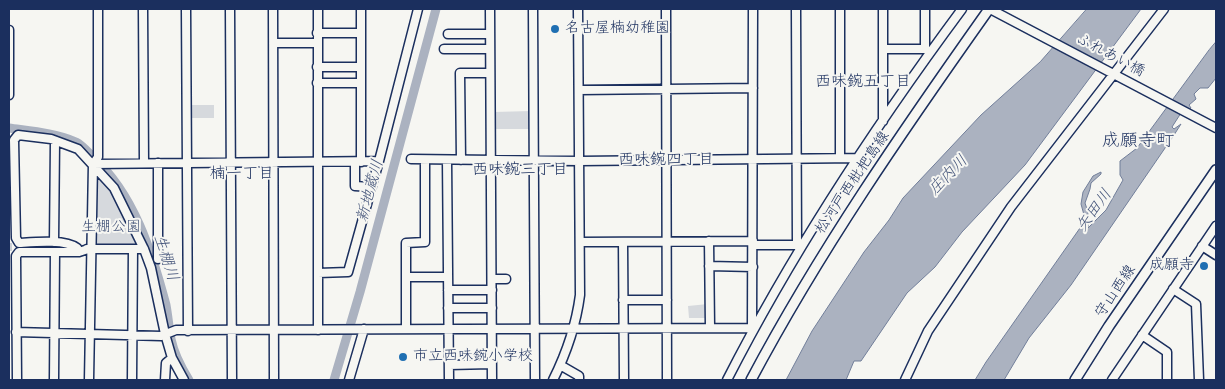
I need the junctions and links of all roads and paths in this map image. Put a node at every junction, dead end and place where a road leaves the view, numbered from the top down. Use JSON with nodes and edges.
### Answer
{"nodes":[{"id":1,"x":98,"y":9,"type":"edge"},
{"id":2,"x":142,"y":9,"type":"edge"},
{"id":3,"x":186,"y":9,"type":"edge"},
{"id":4,"x":230,"y":9,"type":"edge"},
{"id":5,"x":272,"y":9,"type":"edge"},
{"id":6,"x":318,"y":9,"type":"edge"},
{"id":7,"x":361,"y":9,"type":"edge"},
{"id":8,"x":418,"y":9,"type":"edge"},
{"id":9,"x":490,"y":9,"type":"edge"},
{"id":10,"x":533,"y":9,"type":"edge"},
{"id":11,"x":578,"y":9,"type":"edge"},
{"id":12,"x":666,"y":9,"type":"edge"},
{"id":13,"x":753,"y":9,"type":"edge"},
{"id":14,"x":796,"y":9,"type":"edge"},
{"id":15,"x":840,"y":9,"type":"edge"},
{"id":16,"x":883,"y":9,"type":"edge"},
{"id":17,"x":925,"y":9,"type":"edge"},
{"id":18,"x":962,"y":9,"type":"edge"},
{"id":19,"x":989,"y":9,"type":"edge"},
{"id":20,"x":1164,"y":9,"type":"edge"},
{"id":21,"x":9,"y":30,"type":"edge"},
{"id":22,"x":317,"y":33,"type":"junction"},
{"id":23,"x":361,"y":33,"type":"junction"},
{"id":24,"x":448,"y":34,"type":"dead end"},
{"id":25,"x":490,"y":34,"type":"junction"},
{"id":26,"x":273,"y":43,"type":"junction"},
{"id":27,"x":317,"y":43,"type":"junction"},
{"id":28,"x":444,"y":49,"type":"dead end"},
{"id":29,"x":490,"y":49,"type":"junction"},
{"id":30,"x":883,"y":49,"type":"junction"},
{"id":31,"x":9,"y":63,"type":"edge"},
{"id":32,"x":361,"y":67,"type":"junction"},
{"id":33,"x":317,"y":68,"type":"junction"},
{"id":34,"x":490,"y":73,"type":"junction"},
{"id":35,"x":1114,"y":74,"type":"junction"},
{"id":36,"x":361,"y":83,"type":"junction"},
{"id":37,"x":317,"y":84,"type":"junction"},
{"id":38,"x":753,"y":88,"type":"junction"},
{"id":39,"x":667,"y":89,"type":"junction"},
{"id":40,"x":579,"y":90,"type":"junction"},
{"id":41,"x":9,"y":95,"type":"edge"},
{"id":42,"x":883,"y":121,"type":"junction"},
{"id":43,"x":1216,"y":128,"type":"edge"},
{"id":44,"x":55,"y":142,"type":"junction"},
{"id":45,"x":797,"y":158,"type":"junction"},
{"id":46,"x":840,"y":158,"type":"junction"},
{"id":47,"x":858,"y":158,"type":"junction"},
{"id":48,"x":411,"y":159,"type":"dead end"},
{"id":49,"x":753,"y":159,"type":"junction"},
{"id":50,"x":425,"y":160,"type":"junction"},
{"id":51,"x":447,"y":160,"type":"junction"},
{"id":52,"x":461,"y":160,"type":"junction"},
{"id":53,"x":491,"y":160,"type":"junction"},
{"id":54,"x":534,"y":160,"type":"junction"},
{"id":55,"x":667,"y":160,"type":"junction"},
{"id":56,"x":317,"y":161,"type":"junction"},
{"id":57,"x":379,"y":161,"type":"junction"},
{"id":58,"x":580,"y":161,"type":"junction"},
{"id":59,"x":97,"y":162,"type":"junction"},
{"id":60,"x":231,"y":162,"type":"junction"},
{"id":61,"x":274,"y":162,"type":"junction"},
{"id":62,"x":358,"y":162,"type":"junction"},
{"id":63,"x":9,"y":163,"type":"edge"},
{"id":64,"x":144,"y":163,"type":"junction"},
{"id":65,"x":158,"y":163,"type":"junction"},
{"id":66,"x":187,"y":163,"type":"junction"},
{"id":67,"x":15,"y":169,"type":"junction"},
{"id":68,"x":1216,"y":170,"type":"edge"},
{"id":69,"x":371,"y":187,"type":"junction"},
{"id":70,"x":16,"y":207,"type":"junction"},
{"id":71,"x":9,"y":217,"type":"edge"},
{"id":72,"x":1216,"y":226,"type":"edge"},
{"id":73,"x":709,"y":241,"type":"junction"},
{"id":74,"x":54,"y":242,"type":"junction"},
{"id":75,"x":580,"y":242,"type":"junction"},
{"id":76,"x":623,"y":242,"type":"junction"},
{"id":77,"x":667,"y":242,"type":"junction"},
{"id":78,"x":753,"y":243,"type":"junction"},
{"id":79,"x":800,"y":245,"type":"junction"},
{"id":80,"x":1202,"y":246,"type":"junction"},
{"id":81,"x":12,"y":247,"type":"dead end"},
{"id":82,"x":77,"y":248,"type":"junction"},
{"id":83,"x":90,"y":249,"type":"junction"},
{"id":84,"x":133,"y":249,"type":"junction"},
{"id":85,"x":144,"y":249,"type":"junction"},
{"id":86,"x":54,"y":252,"type":"junction"},
{"id":87,"x":1216,"y":255,"type":"edge"},
{"id":88,"x":158,"y":259,"type":"dead end"},
{"id":89,"x":709,"y":266,"type":"junction"},
{"id":90,"x":753,"y":267,"type":"junction"},
{"id":91,"x":318,"y":273,"type":"junction"},
{"id":92,"x":9,"y":274,"type":"edge"},
{"id":93,"x":406,"y":277,"type":"junction"},
{"id":94,"x":448,"y":277,"type":"junction"},
{"id":95,"x":492,"y":279,"type":"junction"},
{"id":96,"x":506,"y":279,"type":"dead end"},
{"id":97,"x":16,"y":282,"type":"junction"},
{"id":98,"x":1173,"y":289,"type":"junction"},
{"id":99,"x":448,"y":290,"type":"junction"},
{"id":100,"x":492,"y":290,"type":"junction"},
{"id":101,"x":624,"y":300,"type":"junction"},
{"id":102,"x":667,"y":300,"type":"junction"},
{"id":103,"x":448,"y":308,"type":"junction"},
{"id":104,"x":492,"y":308,"type":"junction"},
{"id":105,"x":667,"y":327,"type":"junction"},
{"id":106,"x":710,"y":327,"type":"junction"},
{"id":107,"x":753,"y":328,"type":"junction"},
{"id":108,"x":364,"y":329,"type":"junction"},
{"id":109,"x":406,"y":329,"type":"junction"},
{"id":110,"x":449,"y":329,"type":"junction"},
{"id":111,"x":492,"y":329,"type":"junction"},
{"id":112,"x":535,"y":329,"type":"junction"},
{"id":113,"x":574,"y":329,"type":"junction"},
{"id":114,"x":623,"y":329,"type":"junction"},
{"id":115,"x":232,"y":330,"type":"junction"},
{"id":116,"x":274,"y":330,"type":"junction"},
{"id":117,"x":318,"y":330,"type":"junction"},
{"id":118,"x":188,"y":331,"type":"junction"},
{"id":119,"x":16,"y":332,"type":"junction"},
{"id":120,"x":168,"y":332,"type":"junction"},
{"id":121,"x":54,"y":334,"type":"junction"},
{"id":122,"x":90,"y":334,"type":"junction"},
{"id":123,"x":1142,"y":335,"type":"junction"},
{"id":124,"x":132,"y":336,"type":"junction"},
{"id":125,"x":172,"y":358,"type":"junction"},
{"id":126,"x":492,"y":364,"type":"junction"},
{"id":127,"x":449,"y":365,"type":"junction"},
{"id":128,"x":560,"y":365,"type":"junction"},
{"id":129,"x":17,"y":380,"type":"edge"},
{"id":130,"x":54,"y":380,"type":"edge"},
{"id":131,"x":90,"y":380,"type":"edge"},
{"id":132,"x":132,"y":380,"type":"edge"},
{"id":133,"x":165,"y":380,"type":"edge"},
{"id":134,"x":184,"y":380,"type":"edge"},
{"id":135,"x":232,"y":380,"type":"edge"},
{"id":136,"x":274,"y":380,"type":"edge"},
{"id":137,"x":349,"y":380,"type":"edge"},
{"id":138,"x":449,"y":380,"type":"edge"},
{"id":139,"x":492,"y":380,"type":"edge"},
{"id":140,"x":535,"y":380,"type":"edge"},
{"id":141,"x":553,"y":380,"type":"edge"},
{"id":142,"x":579,"y":380,"type":"edge"},
{"id":143,"x":624,"y":380,"type":"edge"},
{"id":144,"x":667,"y":380,"type":"edge"},
{"id":145,"x":727,"y":380,"type":"edge"},
{"id":146,"x":751,"y":380,"type":"edge"},
{"id":147,"x":905,"y":380,"type":"edge"},
{"id":148,"x":1075,"y":380,"type":"edge"},
{"id":149,"x":1112,"y":380,"type":"edge"},
{"id":150,"x":1167,"y":380,"type":"edge"},
{"id":151,"x":1199,"y":380,"type":"edge"}],
"edges":[{"from":1,"to":59,"type":"street"},
{"from":2,"to":64,"type":"street"},
{"from":3,"to":66,"type":"street"},
{"from":4,"to":60,"type":"street"},
{"from":5,"to":26,"type":"street"},
{"from":6,"to":22,"type":"street"},
{"from":7,"to":23,"type":"street"},
{"from":8,"to":57,"type":"street"},
{"from":9,"to":25,"type":"street"},
{"from":10,"to":54,"type":"street"},
{"from":11,"to":40,"type":"street"},
{"from":12,"to":39,"type":"street"},
{"from":13,"to":38,"type":"street"},
{"from":14,"to":45,"type":"street"},
{"from":15,"to":46,"type":"street"},
{"from":16,"to":30,"type":"street"},
{"from":17,"to":30,"type":"street"},
{"from":18,"to":42,"type":"street"},
{"from":19,"to":35,"type":"street","name":"ふれあい橋"},
{"from":19,"to":146,"type":"main road","name":"松河戸西枇杷島線"},
{"from":20,"to":35,"type":"street"},
{"from":21,"to":31,"type":"street"},
{"from":22,"to":23,"type":"street"},
{"from":22,"to":27,"type":"street"},
{"from":23,"to":32,"type":"street"},
{"from":24,"to":25,"type":"street"},
{"from":25,"to":29,"type":"street"},
{"from":26,"to":27,"type":"street"},
{"from":26,"to":61,"type":"street"},
{"from":27,"to":33,"type":"street"},
{"from":28,"to":29,"type":"street"},
{"from":29,"to":34,"type":"street"},
{"from":30,"to":42,"type":"street"},
{"from":31,"to":41,"type":"street"},
{"from":32,"to":33,"type":"street"},
{"from":32,"to":36,"type":"street"},
{"from":33,"to":37,"type":"street"},
{"from":34,"to":52,"type":"street"},
{"from":34,"to":53,"type":"street"},
{"from":35,"to":43,"type":"street","name":"ふれあい橋"},
{"from":35,"to":147,"type":"street"},
{"from":36,"to":37,"type":"street"},
{"from":36,"to":62,"type":"street"},
{"from":37,"to":56,"type":"street"},
{"from":38,"to":39,"type":"street"},
{"from":38,"to":49,"type":"street"},
{"from":39,"to":40,"type":"street"},
{"from":39,"to":55,"type":"street"},
{"from":40,"to":58,"type":"street"},
{"from":42,"to":47,"type":"street"},
{"from":44,"to":59,"type":"street"},
{"from":44,"to":67,"type":"street"},
{"from":44,"to":74,"type":"street"},
{"from":45,"to":46,"type":"street"},
{"from":45,"to":49,"type":"street"},
{"from":45,"to":79,"type":"street"},
{"from":46,"to":47,"type":"street"},
{"from":47,"to":79,"type":"street"},
{"from":48,"to":50,"type":"street"},
{"from":49,"to":55,"type":"street"},
{"from":49,"to":78,"type":"street"},
{"from":50,"to":51,"type":"street"},
{"from":50,"to":93,"type":"street"},
{"from":51,"to":52,"type":"street"},
{"from":51,"to":94,"type":"street"},
{"from":52,"to":53,"type":"street"},
{"from":53,"to":54,"type":"street"},
{"from":53,"to":95,"type":"street"},
{"from":54,"to":58,"type":"street"},
{"from":54,"to":112,"type":"street"},
{"from":55,"to":58,"type":"street"},
{"from":55,"to":77,"type":"street"},
{"from":56,"to":61,"type":"street"},
{"from":56,"to":62,"type":"street"},
{"from":56,"to":91,"type":"street"},
{"from":57,"to":62,"type":"street"},
{"from":57,"to":69,"type":"street"},
{"from":58,"to":75,"type":"street"},
{"from":59,"to":64,"type":"street"},
{"from":59,"to":83,"type":"street"},
{"from":59,"to":85,"type":"street"},
{"from":60,"to":61,"type":"street"},
{"from":60,"to":66,"type":"street"},
{"from":60,"to":115,"type":"street"},
{"from":61,"to":116,"type":"street"},
{"from":62,"to":69,"type":"street"},
{"from":63,"to":67,"type":"street"},
{"from":64,"to":65,"type":"street"},
{"from":65,"to":66,"type":"street"},
{"from":65,"to":88,"type":"street"},
{"from":66,"to":118,"type":"street"},
{"from":67,"to":70,"type":"street"},
{"from":68,"to":148,"type":"main road","name":"守山西線"},
{"from":69,"to":91,"type":"street"},
{"from":70,"to":71,"type":"street"},
{"from":70,"to":74,"type":"street"},
{"from":72,"to":80,"type":"street"},
{"from":73,"to":77,"type":"street"},
{"from":73,"to":78,"type":"street"},
{"from":73,"to":89,"type":"street"},
{"from":74,"to":82,"type":"street"},
{"from":75,"to":76,"type":"street"},
{"from":75,"to":113,"type":"street"},
{"from":76,"to":77,"type":"street"},
{"from":76,"to":101,"type":"street"},
{"from":77,"to":102,"type":"street"},
{"from":78,"to":79,"type":"street"},
{"from":78,"to":90,"type":"street"},
{"from":79,"to":107,"type":"street"},
{"from":80,"to":87,"type":"street"},
{"from":80,"to":98,"type":"street"},
{"from":81,"to":82,"type":"street"},
{"from":82,"to":83,"type":"street"},
{"from":83,"to":84,"type":"street"},
{"from":83,"to":86,"type":"street"},
{"from":83,"to":122,"type":"street"},
{"from":84,"to":85,"type":"street"},
{"from":84,"to":124,"type":"street"},
{"from":85,"to":120,"type":"street"},
{"from":86,"to":97,"type":"street"},
{"from":86,"to":121,"type":"street"},
{"from":89,"to":90,"type":"street"},
{"from":89,"to":106,"type":"street"},
{"from":90,"to":107,"type":"street"},
{"from":91,"to":117,"type":"street"},
{"from":92,"to":97,"type":"street"},
{"from":93,"to":94,"type":"street"},
{"from":93,"to":109,"type":"street"},
{"from":94,"to":99,"type":"street"},
{"from":95,"to":96,"type":"street"},
{"from":95,"to":100,"type":"street"},
{"from":97,"to":119,"type":"street"},
{"from":98,"to":123,"type":"street"},
{"from":98,"to":151,"type":"street"},
{"from":99,"to":100,"type":"street"},
{"from":99,"to":103,"type":"street"},
{"from":100,"to":104,"type":"street"},
{"from":101,"to":102,"type":"street"},
{"from":101,"to":114,"type":"street"},
{"from":102,"to":105,"type":"street"},
{"from":103,"to":104,"type":"street"},
{"from":103,"to":110,"type":"street"},
{"from":104,"to":111,"type":"street"},
{"from":105,"to":106,"type":"street"},
{"from":105,"to":114,"type":"street"},
{"from":105,"to":144,"type":"street"},
{"from":106,"to":107,"type":"street"},
{"from":107,"to":145,"type":"street"},
{"from":108,"to":109,"type":"street"},
{"from":108,"to":117,"type":"street"},
{"from":108,"to":137,"type":"street"},
{"from":109,"to":110,"type":"street"},
{"from":110,"to":111,"type":"street"},
{"from":110,"to":127,"type":"street"},
{"from":111,"to":112,"type":"street"},
{"from":111,"to":126,"type":"street"},
{"from":112,"to":113,"type":"street"},
{"from":112,"to":140,"type":"street"},
{"from":113,"to":114,"type":"street"},
{"from":113,"to":128,"type":"street"},
{"from":114,"to":143,"type":"street"},
{"from":115,"to":116,"type":"street"},
{"from":115,"to":118,"type":"street"},
{"from":115,"to":135,"type":"street"},
{"from":116,"to":117,"type":"street"},
{"from":116,"to":136,"type":"street"},
{"from":118,"to":120,"type":"street"},
{"from":119,"to":121,"type":"street"},
{"from":119,"to":129,"type":"street"},
{"from":120,"to":124,"type":"street"},
{"from":120,"to":125,"type":"street"},
{"from":121,"to":122,"type":"street"},
{"from":121,"to":130,"type":"street"},
{"from":122,"to":124,"type":"street"},
{"from":122,"to":131,"type":"street"},
{"from":123,"to":149,"type":"street"},
{"from":123,"to":150,"type":"street"},
{"from":124,"to":132,"type":"street"},
{"from":125,"to":133,"type":"street"},
{"from":125,"to":134,"type":"street"},
{"from":126,"to":127,"type":"street"},
{"from":126,"to":139,"type":"street"},
{"from":127,"to":138,"type":"street"},
{"from":128,"to":141,"type":"street"},
{"from":128,"to":142,"type":"street"}]}
